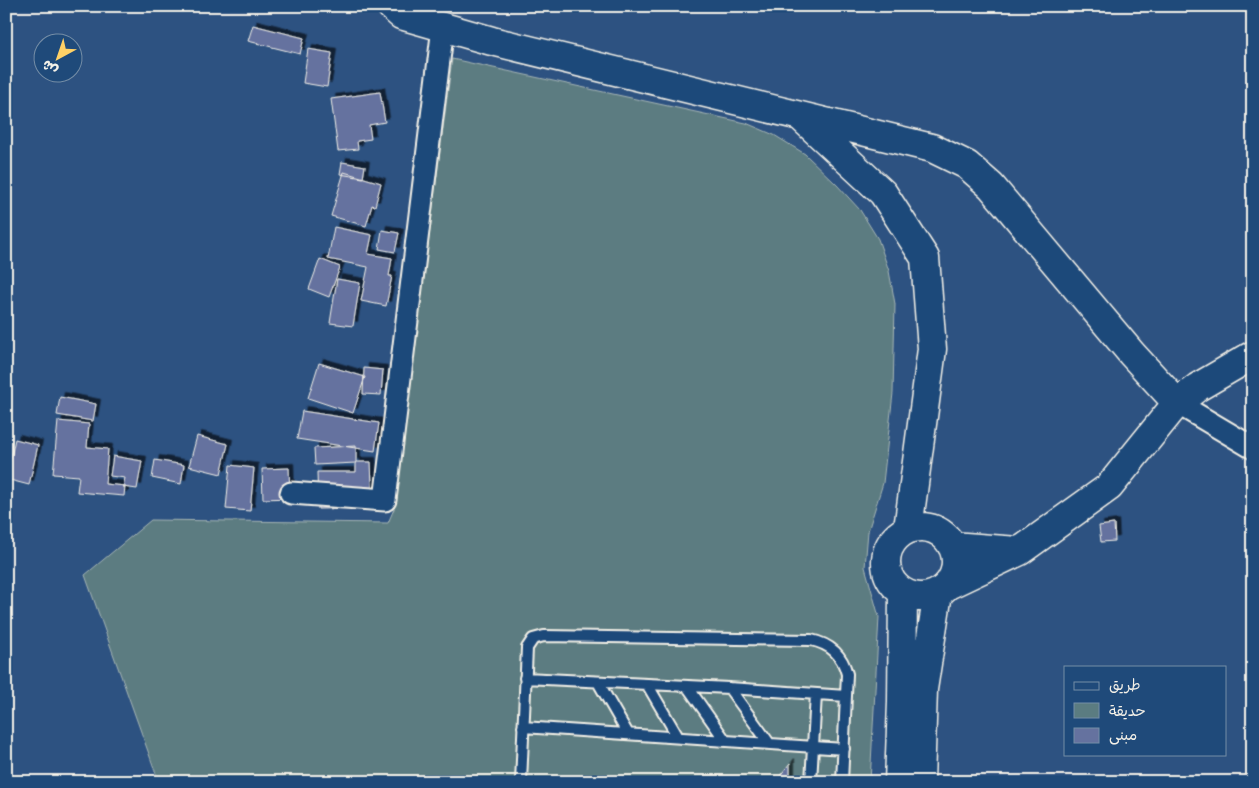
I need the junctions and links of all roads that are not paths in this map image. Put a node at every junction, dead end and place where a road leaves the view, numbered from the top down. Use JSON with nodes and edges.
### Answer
{"nodes":[{"id":1,"x":391,"y":6,"type":"edge"},
{"id":2,"x":443,"y":27,"type":"junction"},
{"id":3,"x":800,"y":116,"type":"junction"},
{"id":4,"x":1253,"y":355,"type":"edge"},
{"id":5,"x":1177,"y":403,"type":"junction"},
{"id":6,"x":1253,"y":448,"type":"edge"},
{"id":7,"x":291,"y":493,"type":"dead end"},
{"id":8,"x":908,"y":529,"type":"junction"},
{"id":9,"x":952,"y":546,"type":"junction"},
{"id":10,"x":1020,"y":551,"type":"junction"},
{"id":11,"x":943,"y":589,"type":"junction"},
{"id":12,"x":903,"y":592,"type":"junction"},
{"id":13,"x":525,"y":678,"type":"junction"},
{"id":14,"x":598,"y":682,"type":"junction"},
{"id":15,"x":647,"y":684,"type":"junction"},
{"id":16,"x":688,"y":686,"type":"junction"},
{"id":17,"x":729,"y":688,"type":"junction"},
{"id":18,"x":816,"y":694,"type":"junction"},
{"id":19,"x":846,"y":696,"type":"junction"},
{"id":20,"x":523,"y":727,"type":"junction"},
{"id":21,"x":628,"y":734,"type":"junction"},
{"id":22,"x":678,"y":737,"type":"junction"},
{"id":23,"x":725,"y":740,"type":"junction"},
{"id":24,"x":769,"y":744,"type":"junction"},
{"id":25,"x":813,"y":746,"type":"junction"},
{"id":26,"x":844,"y":749,"type":"junction"},
{"id":27,"x":521,"y":782,"type":"edge"},
{"id":28,"x":811,"y":782,"type":"edge"},
{"id":29,"x":842,"y":782,"type":"edge"},
{"id":30,"x":899,"y":782,"type":"edge"},
{"id":31,"x":920,"y":782,"type":"edge"}],
"edges":[{"from":1,"to":2,"type":"street"},
{"from":2,"to":3,"type":"street"},
{"from":2,"to":7,"type":"street"},
{"from":3,"to":5,"type":"street"},
{"from":3,"to":8,"type":"street"},
{"from":4,"to":5,"type":"street"},
{"from":5,"to":6,"type":"street"},
{"from":5,"to":10,"type":"street"},
{"from":8,"to":9,"type":"street"},
{"from":8,"to":12,"type":"street"},
{"from":9,"to":10,"type":"street"},
{"from":9,"to":11,"type":"street"},
{"from":10,"to":11,"type":"street"},
{"from":11,"to":12,"type":"street"},
{"from":11,"to":31,"type":"street"},
{"from":12,"to":30,"type":"street"},
{"from":13,"to":14,"type":"lane"},
{"from":13,"to":19,"type":"lane"},
{"from":13,"to":20,"type":"lane"},
{"from":14,"to":15,"type":"lane"},
{"from":14,"to":21,"type":"lane"},
{"from":15,"to":16,"type":"lane"},
{"from":15,"to":22,"type":"lane"},
{"from":16,"to":17,"type":"lane"},
{"from":16,"to":23,"type":"lane"},
{"from":17,"to":18,"type":"lane"},
{"from":17,"to":24,"type":"lane"},
{"from":18,"to":19,"type":"lane"},
{"from":18,"to":25,"type":"lane"},
{"from":19,"to":26,"type":"lane"},
{"from":20,"to":21,"type":"lane"},
{"from":20,"to":27,"type":"lane"},
{"from":21,"to":22,"type":"lane"},
{"from":22,"to":23,"type":"lane"},
{"from":23,"to":24,"type":"lane"},
{"from":24,"to":25,"type":"lane"},
{"from":25,"to":26,"type":"lane"},
{"from":25,"to":28,"type":"lane"},
{"from":26,"to":29,"type":"lane"}]}
